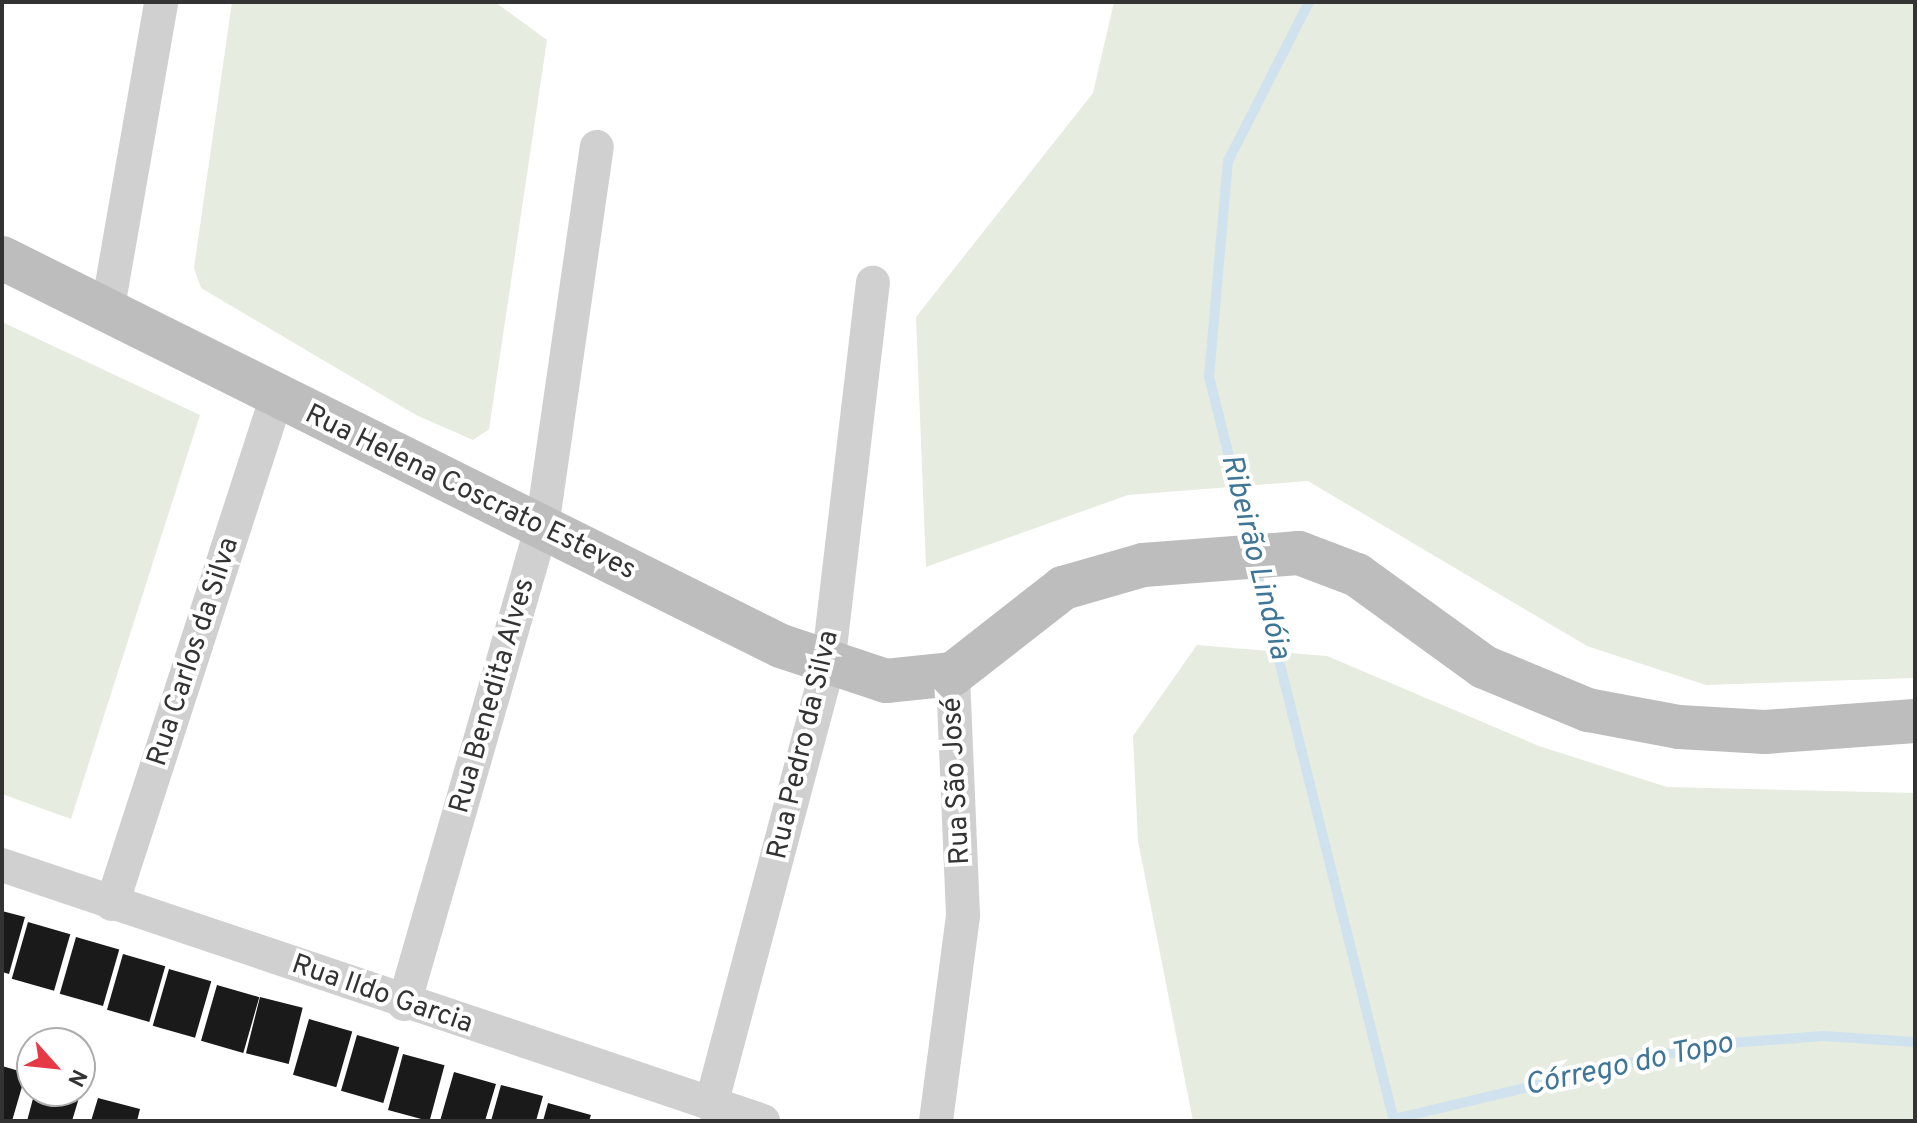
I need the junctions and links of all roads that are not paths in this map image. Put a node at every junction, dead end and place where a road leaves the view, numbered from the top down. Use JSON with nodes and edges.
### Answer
{"nodes":[{"id":1,"x":161,"y":2,"type":"edge"},
{"id":2,"x":597,"y":147,"type":"dead end"},
{"id":3,"x":2,"y":258,"type":"edge"},
{"id":4,"x":873,"y":283,"type":"dead end"},
{"id":5,"x":107,"y":313,"type":"junction"},
{"id":6,"x":276,"y":399,"type":"junction"},
{"id":7,"x":542,"y":527,"type":"junction"},
{"id":8,"x":828,"y":665,"type":"junction"},
{"id":9,"x":953,"y":674,"type":"junction"},
{"id":10,"x":1915,"y":721,"type":"edge"},
{"id":11,"x":2,"y":865,"type":"edge"},
{"id":12,"x":112,"y":904,"type":"junction"},
{"id":13,"x":404,"y":1004,"type":"junction"},
{"id":14,"x":711,"y":1105,"type":"junction"},
{"id":15,"x":763,"y":1121,"type":"edge"},
{"id":16,"x":936,"y":1121,"type":"edge"}],
"edges":[{"from":1,"to":5,"type":"street"},
{"from":2,"to":7,"type":"street","name":"Rua Benedita Alves"},
{"from":3,"to":5,"type":"street","name":"Rua Helena Coscrato Esteves"},
{"from":4,"to":8,"type":"street","name":"Rua Pedro da Silva"},
{"from":5,"to":6,"type":"street","name":"Rua Helena Coscrato Esteves"},
{"from":6,"to":7,"type":"street","name":"Rua Helena Coscrato Esteves"},
{"from":6,"to":12,"type":"street","name":"Rua Carlos da Silva"},
{"from":7,"to":8,"type":"street","name":"Rua Helena Coscrato Esteves"},
{"from":7,"to":13,"type":"street","name":"Rua Benedita Alves"},
{"from":8,"to":9,"type":"street","name":"Rua Helena Coscrato Esteves"},
{"from":8,"to":14,"type":"street","name":"Rua Pedro da Silva"},
{"from":9,"to":10,"type":"street","name":"Rua São José"},
{"from":9,"to":16,"type":"street","name":"Rua São José"},
{"from":11,"to":12,"type":"street","name":"Rua Ildo Garcia"},
{"from":12,"to":13,"type":"street","name":"Rua Ildo Garcia"},
{"from":13,"to":14,"type":"street","name":"Rua Ildo Garcia"},
{"from":14,"to":15,"type":"street","name":"Rua Ildo Garcia"}]}
